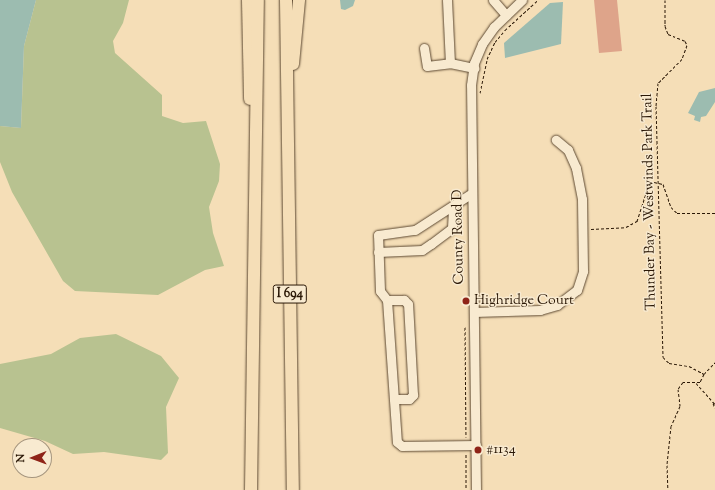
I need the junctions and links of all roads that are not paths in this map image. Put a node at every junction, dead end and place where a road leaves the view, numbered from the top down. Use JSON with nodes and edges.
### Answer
{"nodes":[{"id":1,"x":248,"y":0,"type":"edge"},
{"id":2,"x":258,"y":0,"type":"edge"},
{"id":3,"x":286,"y":0,"type":"edge"},
{"id":4,"x":300,"y":0,"type":"edge"},
{"id":5,"x":447,"y":0,"type":"edge"},
{"id":6,"x":493,"y":0,"type":"edge"},
{"id":7,"x":522,"y":0,"type":"edge"},
{"id":8,"x":506,"y":15,"type":"junction"},
{"id":9,"x":424,"y":48,"type":"dead end"},
{"id":10,"x":450,"y":63,"type":"junction"},
{"id":11,"x":474,"y":68,"type":"junction"},
{"id":12,"x":288,"y":97,"type":"junction"},
{"id":13,"x":556,"y":140,"type":"dead end"},
{"id":14,"x":472,"y":193,"type":"junction"},
{"id":15,"x":453,"y":206,"type":"junction"},
{"id":16,"x":378,"y":252,"type":"junction"},
{"id":17,"x":255,"y":278,"type":"junction"},
{"id":18,"x":387,"y":300,"type":"junction"},
{"id":19,"x":474,"y":312,"type":"junction"},
{"id":20,"x":394,"y":399,"type":"junction"},
{"id":21,"x":476,"y":445,"type":"junction"},
{"id":22,"x":251,"y":490,"type":"edge"},
{"id":23,"x":293,"y":490,"type":"edge"},
{"id":24,"x":476,"y":490,"type":"edge"}],
"edges":[{"from":1,"to":17,"type":"highway"},
{"from":2,"to":17,"type":"highway","number":"I 694"},
{"from":3,"to":12,"type":"highway","number":"I 694"},
{"from":4,"to":12,"type":"highway"},
{"from":5,"to":10,"type":"street"},
{"from":6,"to":8,"type":"street"},
{"from":7,"to":8,"type":"street","name":"County Road D"},
{"from":8,"to":11,"type":"street","name":"County Road D"},
{"from":9,"to":10,"type":"street"},
{"from":10,"to":11,"type":"street"},
{"from":11,"to":14,"type":"street","name":"County Road D"},
{"from":12,"to":23,"type":"highway","number":"I 694"},
{"from":13,"to":19,"type":"street"},
{"from":14,"to":15,"type":"street"},
{"from":14,"to":19,"type":"street","name":"County Road D"},
{"from":15,"to":16,"type":"street"},
{"from":15,"to":16,"type":"street"},
{"from":16,"to":18,"type":"street"},
{"from":17,"to":22,"type":"highway","number":"I 694"},
{"from":18,"to":20,"type":"street"},
{"from":18,"to":20,"type":"street"},
{"from":19,"to":21,"type":"street","name":"County Road D"},
{"from":20,"to":21,"type":"street"},
{"from":21,"to":24,"type":"street","name":"County Road D"}]}
